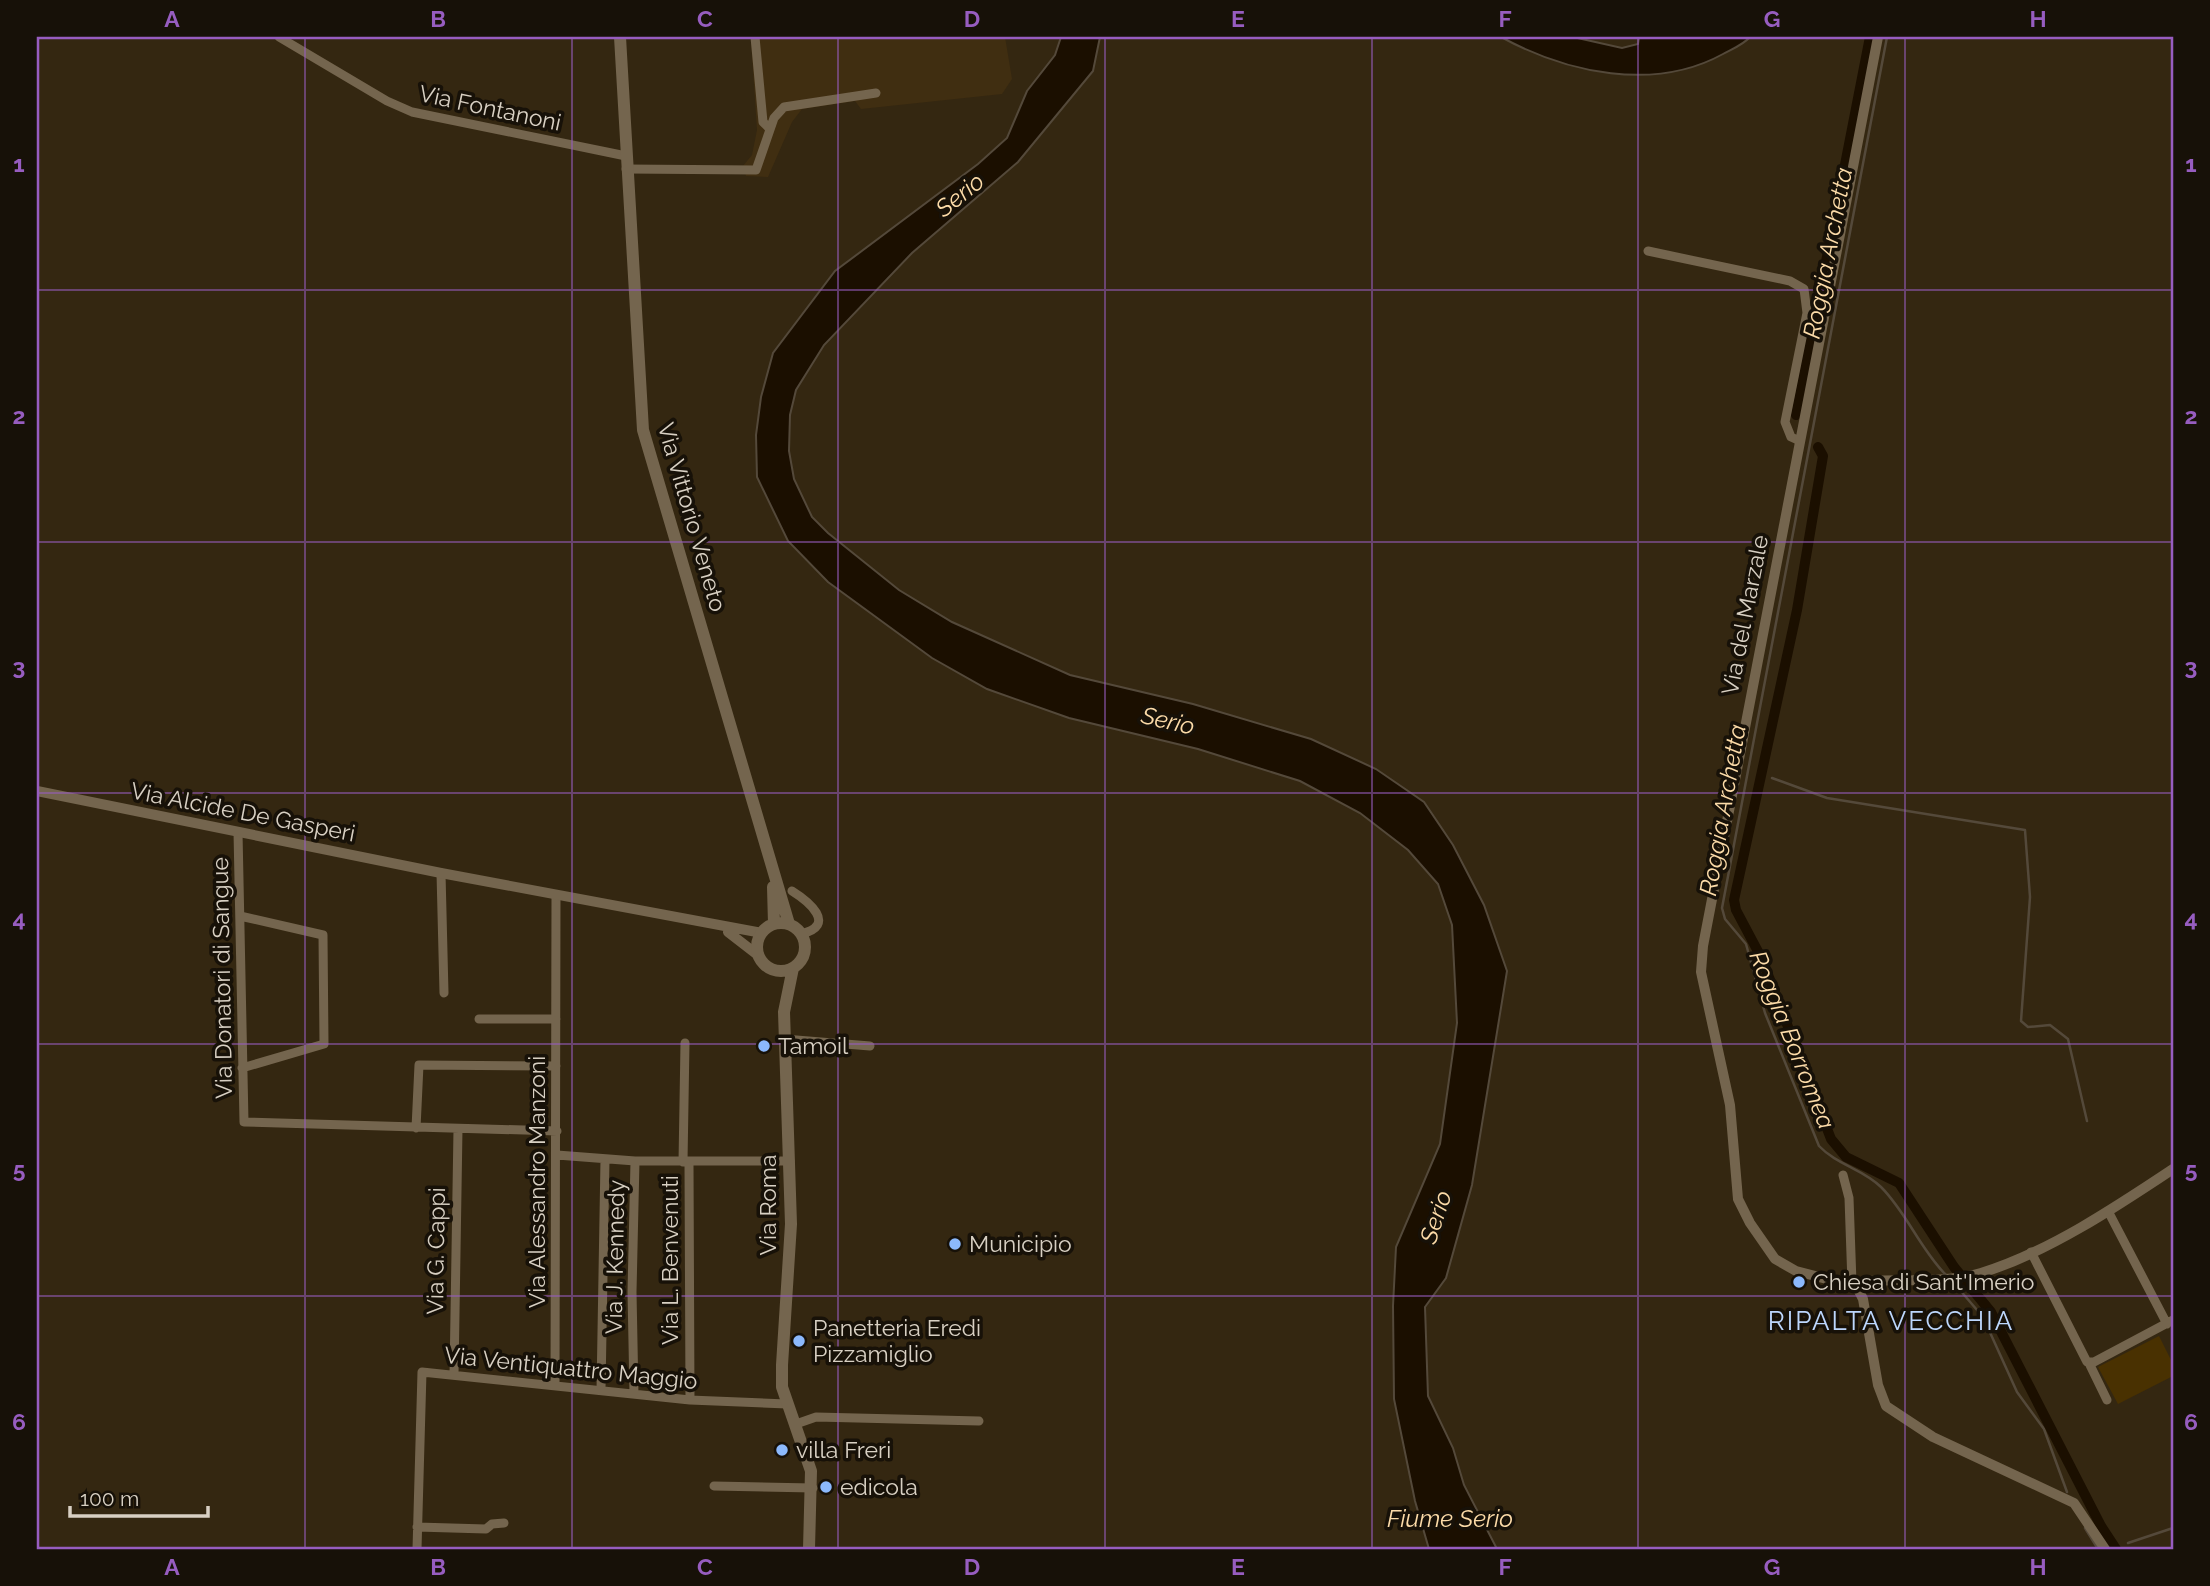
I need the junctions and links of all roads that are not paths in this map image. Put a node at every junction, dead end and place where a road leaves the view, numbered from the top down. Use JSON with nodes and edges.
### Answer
{"nodes":[{"id":1,"x":279,"y":37,"type":"edge"},
{"id":2,"x":620,"y":37,"type":"edge"},
{"id":3,"x":755,"y":37,"type":"edge"},
{"id":4,"x":1878,"y":37,"type":"edge"},
{"id":5,"x":876,"y":93,"type":"dead end"},
{"id":6,"x":770,"y":129,"type":"junction"},
{"id":7,"x":626,"y":162,"type":"junction"},
{"id":8,"x":1648,"y":251,"type":"dead end"},
{"id":9,"x":1800,"y":441,"type":"junction"},
{"id":10,"x":37,"y":791,"type":"edge"},
{"id":11,"x":238,"y":832,"type":"junction"},
{"id":12,"x":773,"y":872,"type":"junction"},
{"id":13,"x":441,"y":873,"type":"junction"},
{"id":14,"x":792,"y":891,"type":"dead end"},
{"id":15,"x":556,"y":895,"type":"junction"},
{"id":16,"x":240,"y":916,"type":"junction"},
{"id":17,"x":774,"y":924,"type":"junction"},
{"id":18,"x":789,"y":924,"type":"junction"},
{"id":19,"x":723,"y":928,"type":"junction"},
{"id":20,"x":761,"y":933,"type":"junction"},
{"id":21,"x":802,"y":934,"type":"junction"},
{"id":22,"x":760,"y":956,"type":"junction"},
{"id":23,"x":793,"y":968,"type":"junction"},
{"id":24,"x":777,"y":970,"type":"junction"},
{"id":25,"x":444,"y":993,"type":"dead end"},
{"id":26,"x":784,"y":1004,"type":"junction"},
{"id":27,"x":479,"y":1019,"type":"dead end"},
{"id":28,"x":556,"y":1019,"type":"junction"},
{"id":29,"x":784,"y":1039,"type":"junction"},
{"id":30,"x":685,"y":1044,"type":"dead end"},
{"id":31,"x":870,"y":1046,"type":"dead end"},
{"id":32,"x":556,"y":1066,"type":"junction"},
{"id":33,"x":242,"y":1068,"type":"junction"},
{"id":34,"x":416,"y":1128,"type":"junction"},
{"id":35,"x":458,"y":1129,"type":"junction"},
{"id":36,"x":557,"y":1131,"type":"junction"},
{"id":37,"x":557,"y":1155,"type":"junction"},
{"id":38,"x":605,"y":1159,"type":"junction"},
{"id":39,"x":635,"y":1161,"type":"junction"},
{"id":40,"x":790,"y":1161,"type":"junction"},
{"id":41,"x":686,"y":1163,"type":"junction"},
{"id":42,"x":2173,"y":1169,"type":"edge"},
{"id":43,"x":1843,"y":1175,"type":"dead end"},
{"id":44,"x":2108,"y":1211,"type":"junction"},
{"id":45,"x":2031,"y":1252,"type":"junction"},
{"id":46,"x":1855,"y":1285,"type":"junction"},
{"id":47,"x":2170,"y":1322,"type":"edge"},
{"id":48,"x":2089,"y":1363,"type":"junction"},
{"id":49,"x":454,"y":1375,"type":"junction"},
{"id":50,"x":555,"y":1385,"type":"junction"},
{"id":51,"x":601,"y":1390,"type":"junction"},
{"id":52,"x":634,"y":1394,"type":"junction"},
{"id":53,"x":690,"y":1400,"type":"junction"},
{"id":54,"x":2107,"y":1400,"type":"dead end"},
{"id":55,"x":787,"y":1404,"type":"junction"},
{"id":56,"x":979,"y":1421,"type":"dead end"},
{"id":57,"x":796,"y":1424,"type":"junction"},
{"id":58,"x":714,"y":1486,"type":"dead end"},
{"id":59,"x":813,"y":1489,"type":"junction"},
{"id":60,"x":504,"y":1523,"type":"dead end"},
{"id":61,"x":417,"y":1527,"type":"junction"},
{"id":62,"x":417,"y":1549,"type":"edge"},
{"id":63,"x":809,"y":1549,"type":"edge"},
{"id":64,"x":2105,"y":1549,"type":"edge"}],
"edges":[{"from":1,"to":7,"type":"street","name":"Via Fontanoni"},
{"from":2,"to":7,"type":"main road","name":"Via Vittorio Veneto"},
{"from":3,"to":6,"type":"street"},
{"from":4,"to":9,"type":"street","name":"Via del Marzale"},
{"from":5,"to":6,"type":"street"},
{"from":6,"to":7,"type":"street","name":"Via Fontanoni"},
{"from":7,"to":12,"type":"main road","name":"Via Vittorio Veneto"},
{"from":8,"to":9,"type":"street"},
{"from":9,"to":46,"type":"street","name":"Via del Marzale"},
{"from":10,"to":11,"type":"street","name":"Via Alcide De Gasperi"},
{"from":11,"to":13,"type":"street","name":"Via Alcide De Gasperi"},
{"from":11,"to":16,"type":"street","name":"Via Donatori di Sangue"},
{"from":12,"to":17,"type":"main road"},
{"from":12,"to":18,"type":"main road"},
{"from":13,"to":15,"type":"street","name":"Via Alcide De Gasperi"},
{"from":13,"to":25,"type":"street"},
{"from":14,"to":21,"type":"street"},
{"from":15,"to":19,"type":"street","name":"Via Alcide De Gasperi"},
{"from":15,"to":28,"type":"street","name":"Via Alessandro Manzoni"},
{"from":16,"to":33,"type":"street","name":"Via Donatori di Sangue"},
{"from":16,"to":33,"type":"street"},
{"from":17,"to":18,"type":"main road"},
{"from":17,"to":20,"type":"main road"},
{"from":18,"to":21,"type":"main road"},
{"from":19,"to":20,"type":"street","name":"Via Alcide De Gasperi"},
{"from":19,"to":22,"type":"street","name":"Via Alcide De Gasperi"},
{"from":20,"to":22,"type":"main road"},
{"from":21,"to":23,"type":"main road"},
{"from":22,"to":24,"type":"main road"},
{"from":23,"to":24,"type":"main road"},
{"from":23,"to":26,"type":"main road"},
{"from":24,"to":26,"type":"main road"},
{"from":26,"to":29,"type":"main road","name":"Via Roma"},
{"from":27,"to":28,"type":"street"},
{"from":28,"to":32,"type":"street","name":"Via Alessandro Manzoni"},
{"from":29,"to":31,"type":"street"},
{"from":29,"to":40,"type":"main road","name":"Via Roma"},
{"from":30,"to":41,"type":"street","name":"Via L. Benvenuti"},
{"from":32,"to":34,"type":"street"},
{"from":32,"to":36,"type":"street","name":"Via Alessandro Manzoni"},
{"from":33,"to":34,"type":"street","name":"Via Donatori di Sangue"},
{"from":34,"to":35,"type":"street"},
{"from":35,"to":36,"type":"street"},
{"from":35,"to":49,"type":"street","name":"Via G. Cappi"},
{"from":36,"to":37,"type":"street","name":"Via Alessandro Manzoni"},
{"from":37,"to":38,"type":"street"},
{"from":37,"to":50,"type":"street","name":"Via Alessandro Manzoni"},
{"from":38,"to":39,"type":"street"},
{"from":38,"to":51,"type":"street"},
{"from":39,"to":41,"type":"street"},
{"from":39,"to":52,"type":"street","name":"Via J. Kennedy"},
{"from":40,"to":41,"type":"street"},
{"from":40,"to":55,"type":"main road","name":"Via Roma"},
{"from":41,"to":53,"type":"street","name":"Via L. Benvenuti"},
{"from":42,"to":44,"type":"street"},
{"from":43,"to":46,"type":"street"},
{"from":44,"to":45,"type":"street"},
{"from":44,"to":47,"type":"street"},
{"from":45,"to":46,"type":"street"},
{"from":45,"to":48,"type":"street"},
{"from":46,"to":64,"type":"street"},
{"from":47,"to":48,"type":"street"},
{"from":48,"to":54,"type":"street"},
{"from":49,"to":50,"type":"street","name":"Via Ventiquattro Maggio"},
{"from":49,"to":61,"type":"street","name":"Via Ventiquattro Maggio"},
{"from":50,"to":51,"type":"street","name":"Via Ventiquattro Maggio"},
{"from":51,"to":52,"type":"street","name":"Via Ventiquattro Maggio"},
{"from":52,"to":53,"type":"street","name":"Via Ventiquattro Maggio"},
{"from":53,"to":55,"type":"street","name":"Via Ventiquattro Maggio"},
{"from":55,"to":57,"type":"main road","name":"Via Roma"},
{"from":56,"to":57,"type":"street"},
{"from":57,"to":59,"type":"main road"},
{"from":58,"to":59,"type":"street"},
{"from":59,"to":63,"type":"main road"},
{"from":60,"to":61,"type":"street"},
{"from":61,"to":62,"type":"street","name":"Via Ventiquattro Maggio"}]}
